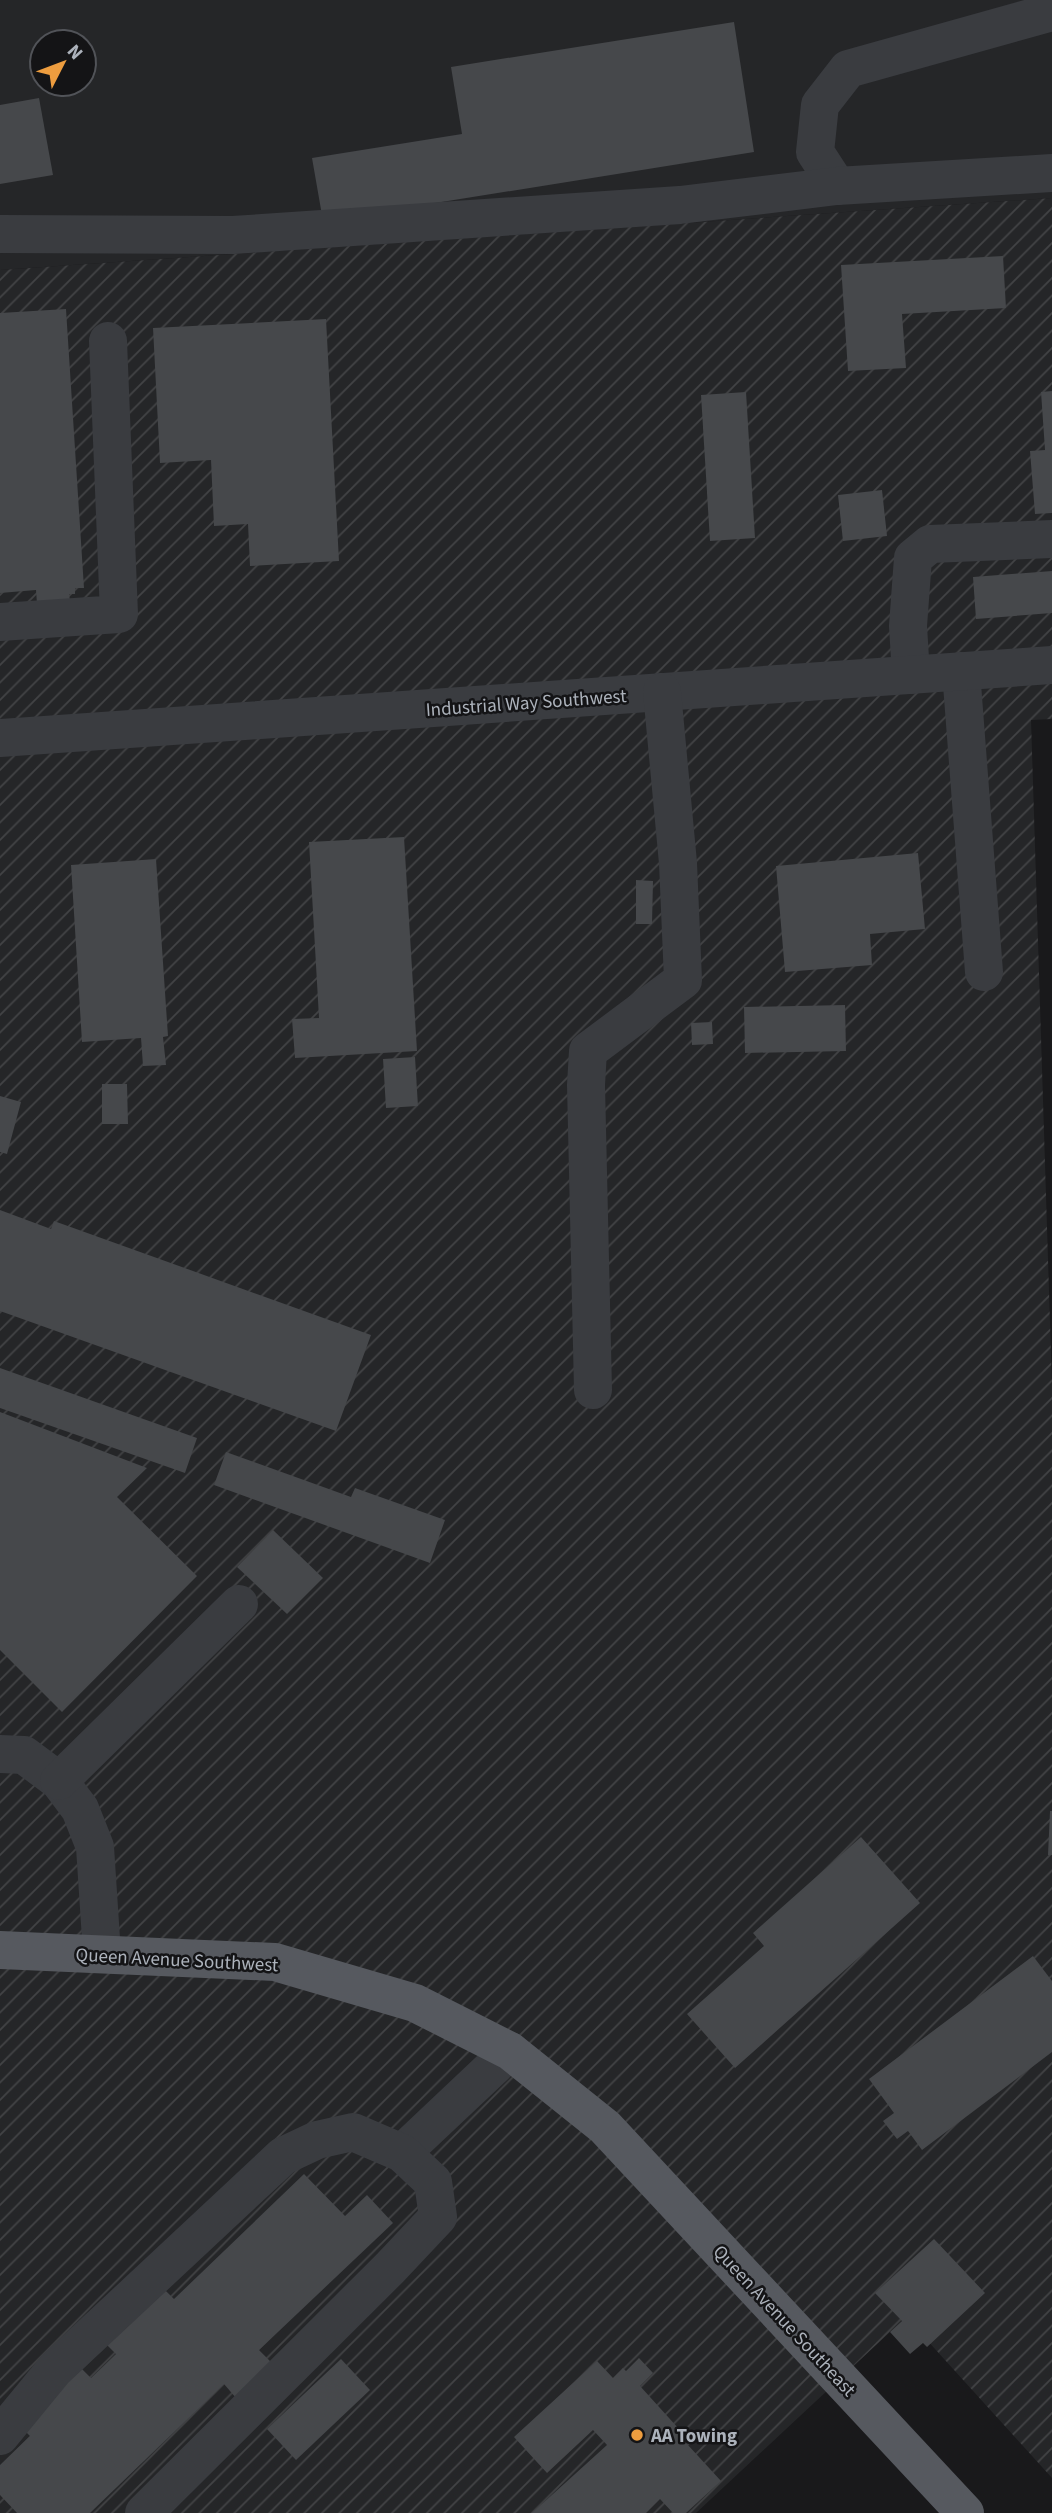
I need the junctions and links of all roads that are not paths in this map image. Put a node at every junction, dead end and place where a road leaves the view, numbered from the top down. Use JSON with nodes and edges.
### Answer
{"nodes":[{"id":1,"x":1052,"y":12,"type":"edge"},
{"id":2,"x":1052,"y":173,"type":"edge"},
{"id":3,"x":837,"y":186,"type":"junction"},
{"id":4,"x":0,"y":234,"type":"edge"},
{"id":5,"x":108,"y":341,"type":"dead end"},
{"id":6,"x":1052,"y":539,"type":"edge"},
{"id":7,"x":0,"y":622,"type":"edge"},
{"id":8,"x":1052,"y":665,"type":"edge"},
{"id":9,"x":961,"y":671,"type":"junction"},
{"id":10,"x":911,"y":675,"type":"junction"},
{"id":11,"x":662,"y":692,"type":"junction"},
{"id":12,"x":0,"y":738,"type":"edge"},
{"id":13,"x":984,"y":972,"type":"dead end"},
{"id":14,"x":593,"y":1390,"type":"dead end"},
{"id":15,"x":239,"y":1604,"type":"dead end"},
{"id":16,"x":0,"y":1754,"type":"edge"},
{"id":17,"x":59,"y":1781,"type":"junction"},
{"id":18,"x":0,"y":1950,"type":"edge"},
{"id":19,"x":102,"y":1954,"type":"junction"},
{"id":20,"x":510,"y":2051,"type":"junction"},
{"id":21,"x":605,"y":2127,"type":"joint"},
{"id":22,"x":402,"y":2153,"type":"junction"},
{"id":23,"x":0,"y":2436,"type":"edge"},
{"id":24,"x":144,"y":2513,"type":"edge"},
{"id":25,"x":965,"y":2513,"type":"edge"}],
"edges":[{"from":1,"to":3,"type":"street"},
{"from":2,"to":3,"type":"street"},
{"from":3,"to":4,"type":"street"},
{"from":5,"to":7,"type":"street"},
{"from":6,"to":10,"type":"street"},
{"from":8,"to":9,"type":"street","name":"Industrial Way Southwest"},
{"from":9,"to":10,"type":"street","name":"Industrial Way Southwest"},
{"from":9,"to":13,"type":"street"},
{"from":10,"to":11,"type":"street","name":"Industrial Way Southwest"},
{"from":11,"to":12,"type":"street","name":"Industrial Way Southwest"},
{"from":11,"to":14,"type":"street"},
{"from":15,"to":17,"type":"street"},
{"from":16,"to":17,"type":"street"},
{"from":17,"to":19,"type":"street"},
{"from":18,"to":19,"type":"main road","name":"Queen Avenue Southwest"},
{"from":19,"to":20,"type":"main road","name":"Queen Avenue Southwest"},
{"from":20,"to":21,"type":"main road","name":"Queen Avenue Southwest"},
{"from":20,"to":22,"type":"street"},
{"from":21,"to":25,"type":"main road","name":"Queen Avenue Southeast"},
{"from":22,"to":23,"type":"street"},
{"from":22,"to":24,"type":"street"}]}
